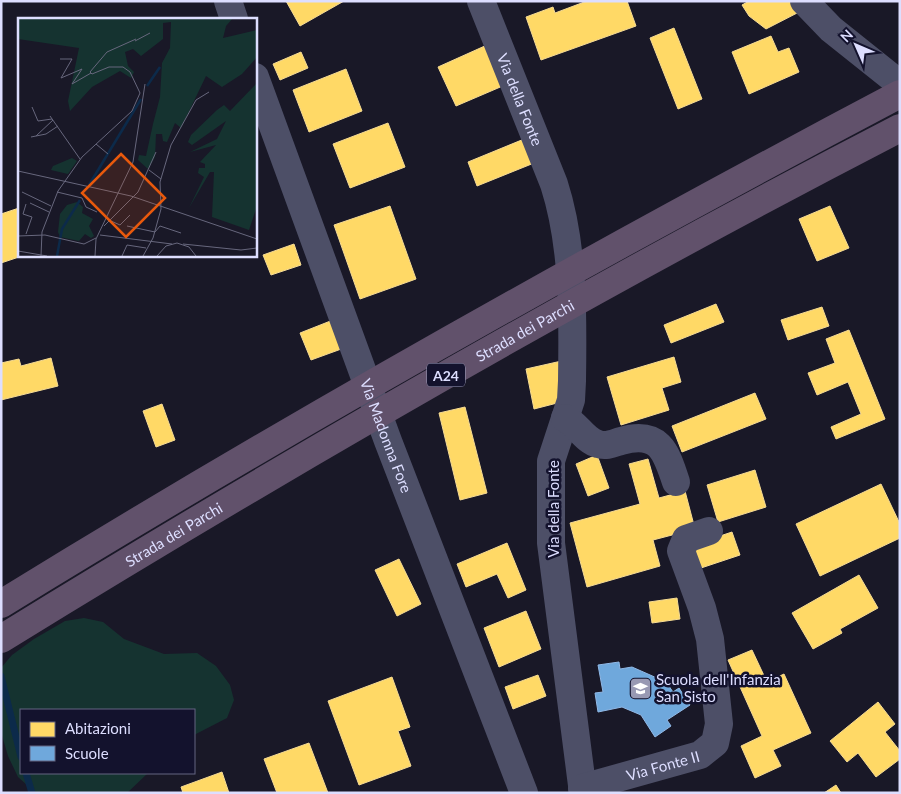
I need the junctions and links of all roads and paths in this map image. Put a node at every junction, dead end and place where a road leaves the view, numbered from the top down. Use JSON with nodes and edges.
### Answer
{"nodes":[{"id":1,"x":228,"y":1,"type":"edge"},
{"id":2,"x":481,"y":1,"type":"edge"},
{"id":3,"x":804,"y":1,"type":"edge"},
{"id":4,"x":234,"y":18,"type":"edge"},
{"id":5,"x":256,"y":80,"type":"edge"},
{"id":6,"x":900,"y":84,"type":"edge"},
{"id":7,"x":900,"y":94,"type":"edge"},
{"id":8,"x":900,"y":128,"type":"edge"},
{"id":9,"x":565,"y":418,"type":"junction"},
{"id":10,"x":676,"y":482,"type":"dead end"},
{"id":11,"x":709,"y":531,"type":"dead end"},
{"id":12,"x":1,"y":604,"type":"edge"},
{"id":13,"x":1,"y":639,"type":"edge"},
{"id":14,"x":582,"y":790,"type":"edge"},
{"id":15,"x":524,"y":793,"type":"edge"}],
"edges":[{"from":1,"to":4,"type":"street"},
{"from":2,"to":9,"type":"street","name":"Via della Fonte"},
{"from":3,"to":6,"type":"street"},
{"from":5,"to":15,"type":"street","name":"Via Madonna Fore"},
{"from":7,"to":12,"type":"highway","name":"Strada dei Parchi","number":"A24"},
{"from":8,"to":13,"type":"highway","name":"Strada dei Parchi","number":"A24"},
{"from":9,"to":10,"type":"street"},
{"from":9,"to":14,"type":"street","name":"Via della Fonte"},
{"from":11,"to":14,"type":"street","name":"Via Fonte II"}]}
